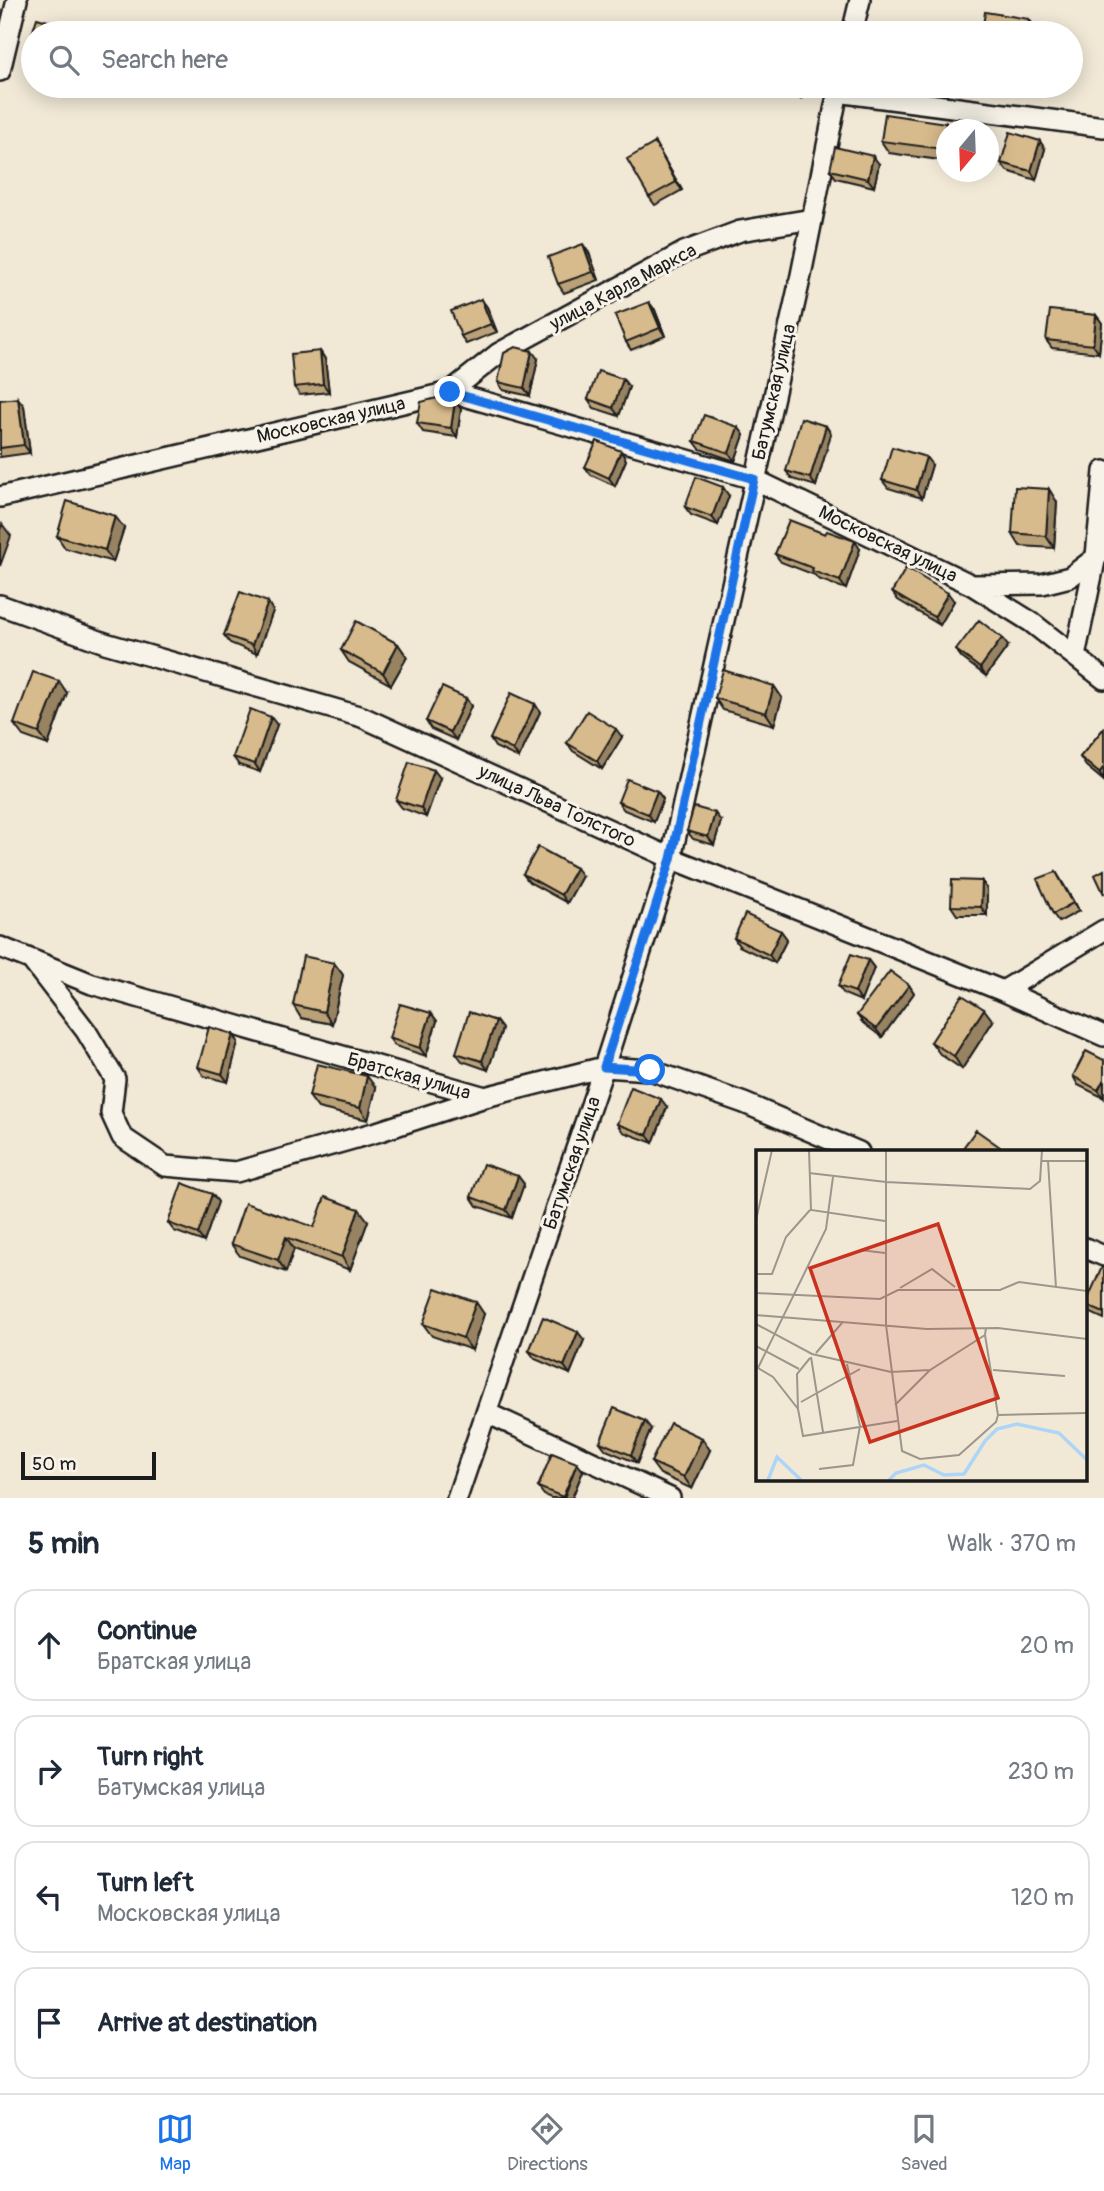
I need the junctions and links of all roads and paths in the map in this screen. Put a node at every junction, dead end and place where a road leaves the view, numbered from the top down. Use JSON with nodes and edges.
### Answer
{"nodes":[{"id":1,"x":17,"y":0,"type":"edge"},
{"id":2,"x":860,"y":0,"type":"edge"},
{"id":3,"x":855,"y":21,"type":"edge"},
{"id":4,"x":0,"y":71,"type":"edge"},
{"id":5,"x":836,"y":98,"type":"edge"},
{"id":6,"x":901,"y":98,"type":"edge"},
{"id":7,"x":1104,"y":127,"type":"edge"},
{"id":8,"x":812,"y":219,"type":"junction"},
{"id":9,"x":450,"y":392,"type":"junction"},
{"id":10,"x":1104,"y":471,"type":"edge"},
{"id":11,"x":754,"y":479,"type":"junction"},
{"id":12,"x":0,"y":497,"type":"edge"},
{"id":13,"x":1100,"y":555,"type":"edge"},
{"id":14,"x":972,"y":585,"type":"junction"},
{"id":15,"x":0,"y":605,"type":"edge"},
{"id":16,"x":1075,"y":656,"type":"junction"},
{"id":17,"x":1104,"y":679,"type":"edge"},
{"id":18,"x":671,"y":859,"type":"junction"},
{"id":19,"x":1104,"y":930,"type":"edge"},
{"id":20,"x":0,"y":947,"type":"edge"},
{"id":21,"x":31,"y":959,"type":"junction"},
{"id":22,"x":1003,"y":991,"type":"junction"},
{"id":23,"x":1104,"y":1036,"type":"edge"},
{"id":24,"x":604,"y":1067,"type":"junction"},
{"id":25,"x":485,"y":1097,"type":"junction"},
{"id":26,"x":854,"y":1150,"type":"edge"},
{"id":27,"x":1086,"y":1248,"type":"edge"},
{"id":28,"x":1104,"y":1256,"type":"edge"},
{"id":29,"x":487,"y":1413,"type":"junction"},
{"id":30,"x":457,"y":1498,"type":"edge"},
{"id":31,"x":670,"y":1498,"type":"edge"}],
"edges":[{"from":1,"to":4,"type":"street"},
{"from":2,"to":3,"type":"street"},
{"from":5,"to":8,"type":"street","name":"Батумская улица"},
{"from":6,"to":7,"type":"street"},
{"from":8,"to":9,"type":"street","name":"улица Карла Маркса"},
{"from":8,"to":11,"type":"street","name":"Батумская улица"},
{"from":9,"to":11,"type":"street","name":"Московская улица"},
{"from":9,"to":12,"type":"street","name":"Московская улица"},
{"from":10,"to":13,"type":"street"},
{"from":11,"to":14,"type":"street","name":"Московская улица"},
{"from":11,"to":18,"type":"street","name":"Батумская улица"},
{"from":13,"to":14,"type":"street"},
{"from":13,"to":16,"type":"street"},
{"from":14,"to":16,"type":"street","name":"Московская улица"},
{"from":15,"to":18,"type":"street","name":"улица Льва Толстого"},
{"from":16,"to":17,"type":"street","name":"Московская улица"},
{"from":18,"to":22,"type":"street","name":"улица Льва Толстого"},
{"from":18,"to":24,"type":"street","name":"Батумская улица"},
{"from":19,"to":22,"type":"street"},
{"from":20,"to":21,"type":"street","name":"Братская улица"},
{"from":21,"to":25,"type":"street","name":"Братская улица"},
{"from":21,"to":25,"type":"street"},
{"from":22,"to":23,"type":"street","name":"улица Льва Толстого"},
{"from":24,"to":25,"type":"street","name":"Братская улица"},
{"from":24,"to":26,"type":"street","name":"Братская улица"},
{"from":24,"to":29,"type":"street","name":"Батумская улица"},
{"from":27,"to":28,"type":"street"},
{"from":29,"to":30,"type":"street","name":"Батумская улица"},
{"from":29,"to":31,"type":"street"}]}
